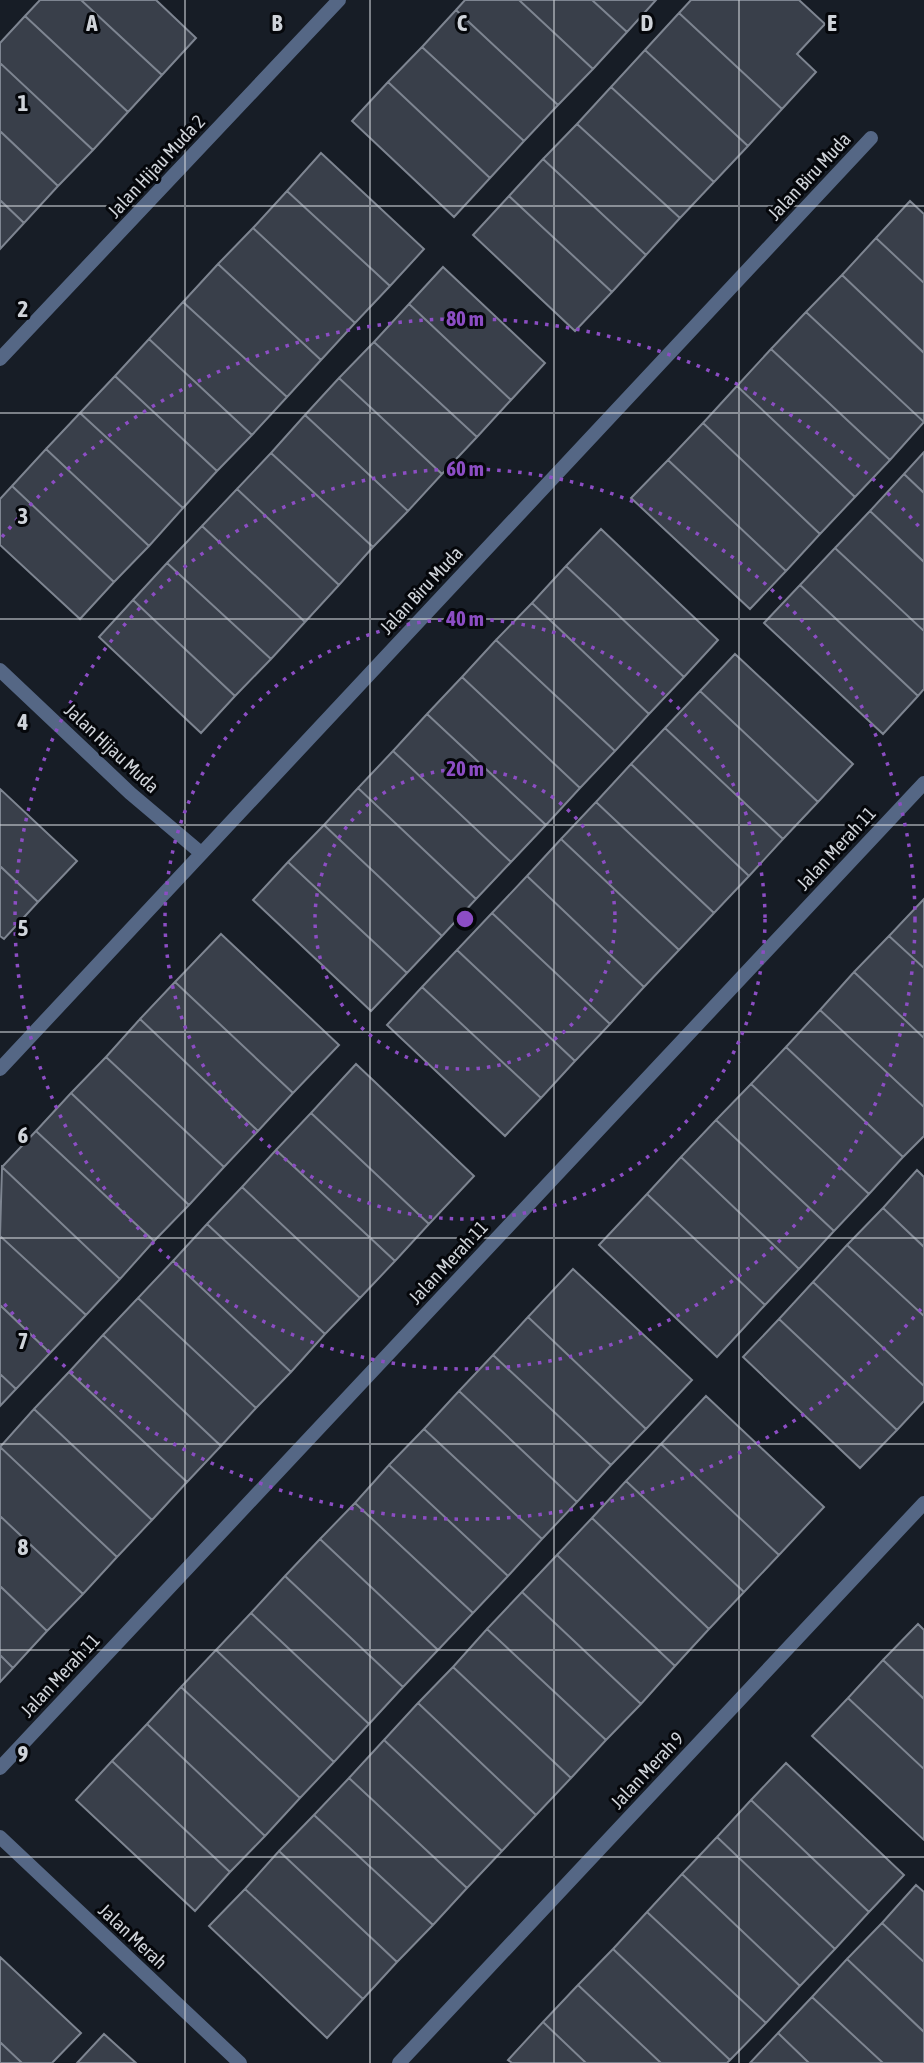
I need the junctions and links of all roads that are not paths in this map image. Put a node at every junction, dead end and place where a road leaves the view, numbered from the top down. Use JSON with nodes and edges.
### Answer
{"nodes":[{"id":1,"x":339,"y":0,"type":"edge"},
{"id":2,"x":871,"y":138,"type":"dead end"},
{"id":3,"x":0,"y":359,"type":"edge"},
{"id":4,"x":0,"y":670,"type":"edge"},
{"id":5,"x":924,"y":783,"type":"edge"},
{"id":6,"x":201,"y":853,"type":"junction"},
{"id":7,"x":0,"y":1069,"type":"edge"},
{"id":8,"x":924,"y":1503,"type":"edge"},
{"id":9,"x":0,"y":1768,"type":"edge"},
{"id":10,"x":0,"y":1838,"type":"edge"},
{"id":11,"x":240,"y":2063,"type":"edge"},
{"id":12,"x":398,"y":2063,"type":"edge"}],
"edges":[{"from":1,"to":3,"type":"street","name":"Jalan Hijau Muda 2"},
{"from":2,"to":6,"type":"street","name":"Jalan Biru Muda"},
{"from":4,"to":6,"type":"street","name":"Jalan Hijau Muda"},
{"from":5,"to":9,"type":"street","name":"Jalan Merah 11"},
{"from":6,"to":7,"type":"street","name":"Jalan Biru Muda"},
{"from":8,"to":12,"type":"street","name":"Jalan Merah 9"},
{"from":10,"to":11,"type":"street","name":"Jalan Merah"}]}
